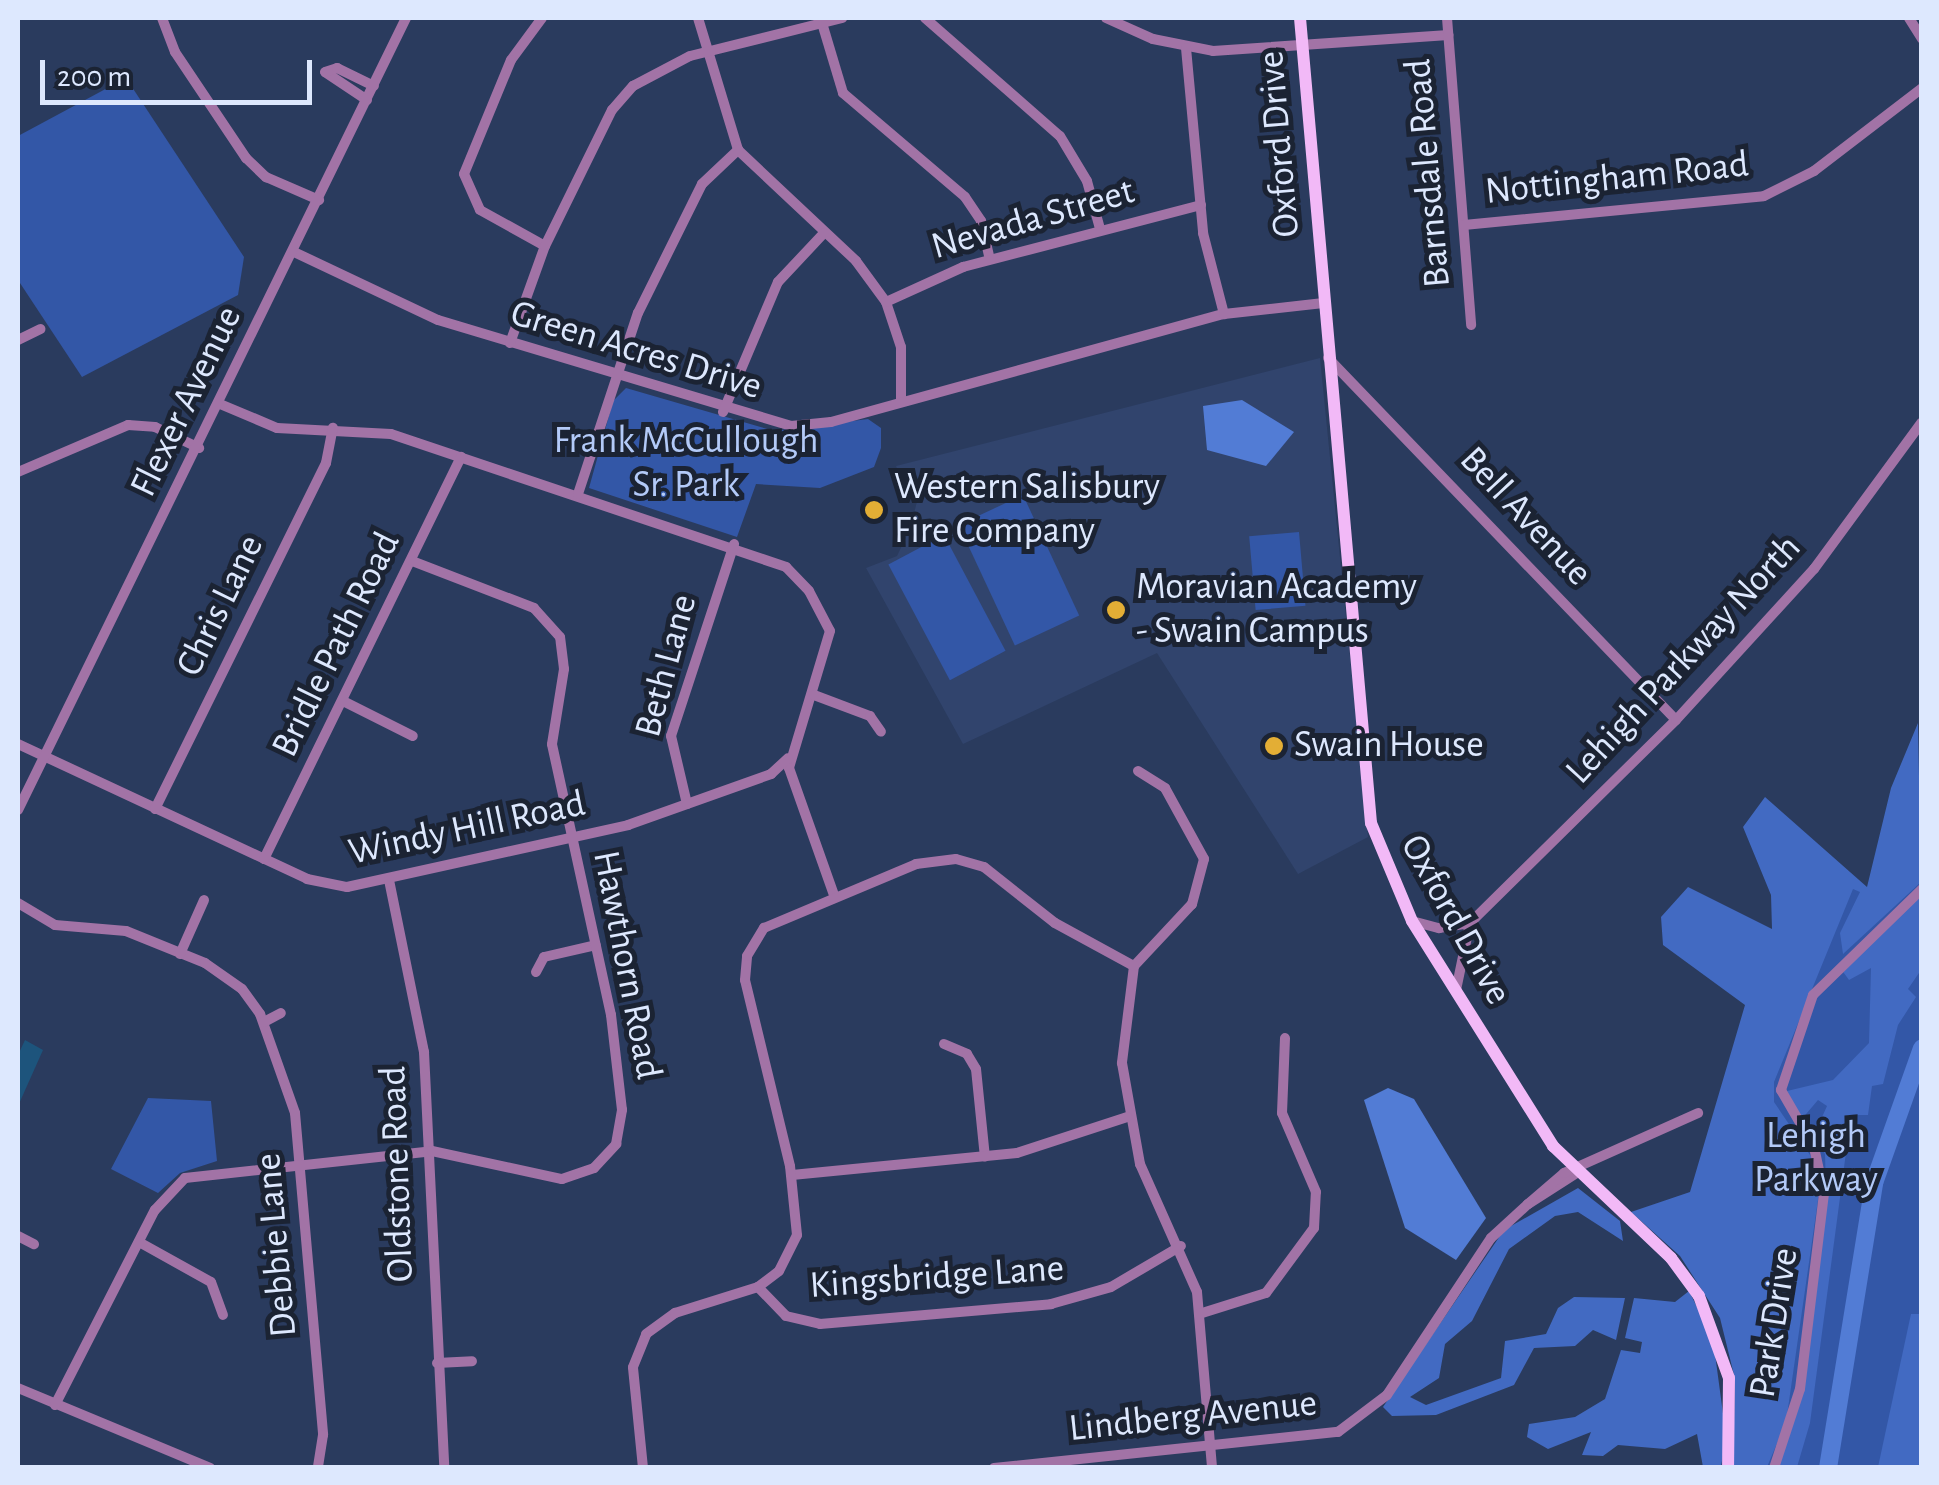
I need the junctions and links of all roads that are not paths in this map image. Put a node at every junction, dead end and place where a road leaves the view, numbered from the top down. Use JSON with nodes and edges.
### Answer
{"nodes":[{"id":1,"x":162,"y":18,"type":"edge"},
{"id":2,"x":406,"y":18,"type":"edge"},
{"id":3,"x":542,"y":18,"type":"edge"},
{"id":4,"x":698,"y":18,"type":"edge"},
{"id":5,"x":842,"y":18,"type":"edge"},
{"id":6,"x":926,"y":18,"type":"edge"},
{"id":7,"x":1106,"y":18,"type":"edge"},
{"id":8,"x":1300,"y":18,"type":"edge"},
{"id":9,"x":1447,"y":18,"type":"edge"},
{"id":10,"x":1908,"y":18,"type":"edge"},
{"id":11,"x":822,"y":23,"type":"junction"},
{"id":12,"x":1448,"y":35,"type":"junction"},
{"id":13,"x":1922,"y":39,"type":"edge"},
{"id":14,"x":1303,"y":47,"type":"junction"},
{"id":15,"x":1186,"y":48,"type":"junction"},
{"id":16,"x":706,"y":52,"type":"junction"},
{"id":17,"x":374,"y":86,"type":"junction"},
{"id":18,"x":1922,"y":88,"type":"edge"},
{"id":19,"x":367,"y":100,"type":"junction"},
{"id":20,"x":738,"y":150,"type":"junction"},
{"id":21,"x":319,"y":200,"type":"junction"},
{"id":22,"x":1200,"y":204,"type":"junction"},
{"id":23,"x":1464,"y":225,"type":"junction"},
{"id":24,"x":1100,"y":230,"type":"junction"},
{"id":25,"x":824,"y":234,"type":"junction"},
{"id":26,"x":546,"y":246,"type":"junction"},
{"id":27,"x":294,"y":252,"type":"junction"},
{"id":28,"x":990,"y":259,"type":"junction"},
{"id":29,"x":886,"y":302,"type":"junction"},
{"id":30,"x":1323,"y":303,"type":"junction"},
{"id":31,"x":1224,"y":314,"type":"junction"},
{"id":32,"x":1471,"y":325,"type":"dead end"},
{"id":33,"x":42,"y":329,"type":"dead end"},
{"id":34,"x":18,"y":340,"type":"edge"},
{"id":35,"x":510,"y":344,"type":"junction"},
{"id":36,"x":1328,"y":357,"type":"junction"},
{"id":37,"x":616,"y":378,"type":"junction"},
{"id":38,"x":901,"y":402,"type":"junction"},
{"id":39,"x":220,"y":404,"type":"junction"},
{"id":40,"x":723,"y":412,"type":"junction"},
{"id":41,"x":1922,"y":422,"type":"edge"},
{"id":42,"x":333,"y":428,"type":"junction"},
{"id":43,"x":199,"y":448,"type":"junction"},
{"id":44,"x":462,"y":457,"type":"junction"},
{"id":45,"x":18,"y":472,"type":"edge"},
{"id":46,"x":578,"y":494,"type":"junction"},
{"id":47,"x":734,"y":544,"type":"junction"},
{"id":48,"x":412,"y":561,"type":"junction"},
{"id":49,"x":814,"y":695,"type":"junction"},
{"id":50,"x":343,"y":701,"type":"junction"},
{"id":51,"x":1676,"y":720,"type":"junction"},
{"id":52,"x":881,"y":732,"type":"dead end"},
{"id":53,"x":413,"y":736,"type":"dead end"},
{"id":54,"x":18,"y":744,"type":"edge"},
{"id":55,"x":791,"y":753,"type":"junction"},
{"id":56,"x":44,"y":757,"type":"junction"},
{"id":57,"x":1138,"y":771,"type":"dead end"},
{"id":58,"x":687,"y":804,"type":"junction"},
{"id":59,"x":155,"y":809,"type":"junction"},
{"id":60,"x":18,"y":810,"type":"edge"},
{"id":61,"x":572,"y":840,"type":"junction"},
{"id":62,"x":264,"y":858,"type":"junction"},
{"id":63,"x":389,"y":880,"type":"junction"},
{"id":64,"x":1922,"y":889,"type":"edge"},
{"id":65,"x":834,"y":895,"type":"junction"},
{"id":66,"x":204,"y":900,"type":"dead end"},
{"id":67,"x":18,"y":903,"type":"edge"},
{"id":68,"x":1412,"y":921,"type":"junction"},
{"id":69,"x":1470,"y":923,"type":"junction"},
{"id":70,"x":596,"y":945,"type":"junction"},
{"id":71,"x":180,"y":954,"type":"junction"},
{"id":72,"x":1134,"y":966,"type":"junction"},
{"id":73,"x":536,"y":972,"type":"dead end"},
{"id":74,"x":1456,"y":992,"type":"junction"},
{"id":75,"x":282,"y":1014,"type":"dead end"},
{"id":76,"x":264,"y":1022,"type":"junction"},
{"id":77,"x":1285,"y":1038,"type":"dead end"},
{"id":78,"x":944,"y":1044,"type":"dead end"},
{"id":79,"x":1698,"y":1113,"type":"dead end"},
{"id":80,"x":1128,"y":1117,"type":"junction"},
{"id":81,"x":432,"y":1152,"type":"junction"},
{"id":82,"x":985,"y":1156,"type":"junction"},
{"id":83,"x":300,"y":1162,"type":"junction"},
{"id":84,"x":1575,"y":1174,"type":"junction"},
{"id":85,"x":792,"y":1176,"type":"junction"},
{"id":86,"x":18,"y":1236,"type":"edge"},
{"id":87,"x":139,"y":1242,"type":"junction"},
{"id":88,"x":34,"y":1244,"type":"dead end"},
{"id":89,"x":1181,"y":1246,"type":"junction"},
{"id":90,"x":758,"y":1287,"type":"junction"},
{"id":91,"x":1199,"y":1314,"type":"junction"},
{"id":92,"x":223,"y":1316,"type":"dead end"},
{"id":93,"x":472,"y":1360,"type":"dead end"},
{"id":94,"x":437,"y":1363,"type":"junction"},
{"id":95,"x":18,"y":1388,"type":"edge"},
{"id":96,"x":54,"y":1406,"type":"junction"},
{"id":97,"x":1210,"y":1449,"type":"junction"},
{"id":98,"x":210,"y":1468,"type":"edge"},
{"id":99,"x":318,"y":1468,"type":"edge"},
{"id":100,"x":444,"y":1468,"type":"edge"},
{"id":101,"x":642,"y":1468,"type":"edge"},
{"id":102,"x":994,"y":1468,"type":"edge"},
{"id":103,"x":1212,"y":1468,"type":"edge"},
{"id":104,"x":1728,"y":1468,"type":"edge"},
{"id":105,"x":1774,"y":1468,"type":"edge"}],
"edges":[{"from":1,"to":21,"type":"street"},
{"from":2,"to":17,"type":"street","name":"Flexer Avenue"},
{"from":3,"to":26,"type":"street"},
{"from":4,"to":16,"type":"street"},
{"from":5,"to":11,"type":"street"},
{"from":6,"to":24,"type":"street"},
{"from":7,"to":15,"type":"street"},
{"from":8,"to":14,"type":"main road","name":"Oxford Drive"},
{"from":9,"to":12,"type":"street","name":"Barnsdale Road"},
{"from":10,"to":13,"type":"street"},
{"from":11,"to":16,"type":"street"},
{"from":11,"to":28,"type":"street"},
{"from":12,"to":14,"type":"street"},
{"from":12,"to":23,"type":"street","name":"Barnsdale Road"},
{"from":14,"to":15,"type":"street"},
{"from":14,"to":30,"type":"main road","name":"Oxford Drive"},
{"from":15,"to":22,"type":"street"},
{"from":16,"to":20,"type":"street"},
{"from":16,"to":26,"type":"street"},
{"from":17,"to":19,"type":"street","name":"Flexer Avenue"},
{"from":17,"to":19,"type":"street"},
{"from":18,"to":23,"type":"street","name":"Nottingham Road"},
{"from":19,"to":21,"type":"street","name":"Flexer Avenue"},
{"from":20,"to":25,"type":"street"},
{"from":20,"to":37,"type":"street"},
{"from":21,"to":27,"type":"street","name":"Flexer Avenue"},
{"from":22,"to":24,"type":"street","name":"Nevada Street"},
{"from":22,"to":31,"type":"street"},
{"from":23,"to":32,"type":"street","name":"Barnsdale Road"},
{"from":24,"to":28,"type":"street","name":"Nevada Street"},
{"from":25,"to":29,"type":"street"},
{"from":25,"to":40,"type":"street"},
{"from":26,"to":35,"type":"street"},
{"from":27,"to":35,"type":"street","name":"Green Acres Drive"},
{"from":27,"to":39,"type":"street","name":"Flexer Avenue"},
{"from":28,"to":29,"type":"street","name":"Nevada Street"},
{"from":29,"to":38,"type":"street"},
{"from":30,"to":31,"type":"street","name":"Green Acres Drive"},
{"from":30,"to":36,"type":"main road","name":"Oxford Drive"},
{"from":31,"to":38,"type":"street","name":"Green Acres Drive"},
{"from":33,"to":34,"type":"street"},
{"from":35,"to":37,"type":"street","name":"Green Acres Drive"},
{"from":36,"to":51,"type":"street","name":"Bell Avenue"},
{"from":36,"to":68,"type":"main road","name":"Oxford Drive"},
{"from":37,"to":40,"type":"street","name":"Green Acres Drive"},
{"from":37,"to":46,"type":"street"},
{"from":38,"to":40,"type":"street","name":"Green Acres Drive"},
{"from":39,"to":42,"type":"street"},
{"from":39,"to":43,"type":"street","name":"Flexer Avenue"},
{"from":41,"to":51,"type":"street","name":"Lehigh Parkway North"},
{"from":42,"to":44,"type":"street"},
{"from":42,"to":59,"type":"street","name":"Chris Lane"},
{"from":43,"to":45,"type":"street"},
{"from":43,"to":56,"type":"street","name":"Flexer Avenue"},
{"from":44,"to":46,"type":"street"},
{"from":44,"to":48,"type":"street","name":"Bridle Path Road"},
{"from":46,"to":47,"type":"street"},
{"from":47,"to":49,"type":"street"},
{"from":47,"to":58,"type":"street","name":"Beth Lane"},
{"from":48,"to":50,"type":"street","name":"Bridle Path Road"},
{"from":48,"to":61,"type":"street","name":"Hawthorn Road"},
{"from":49,"to":52,"type":"street"},
{"from":49,"to":55,"type":"street"},
{"from":50,"to":53,"type":"street"},
{"from":50,"to":62,"type":"street","name":"Bridle Path Road"},
{"from":51,"to":69,"type":"street","name":"Lehigh Parkway North"},
{"from":54,"to":56,"type":"street","name":"Windy Hill Road"},
{"from":55,"to":58,"type":"street","name":"Windy Hill Road"},
{"from":55,"to":65,"type":"street"},
{"from":56,"to":59,"type":"street","name":"Windy Hill Road"},
{"from":56,"to":60,"type":"street","name":"Flexer Avenue"},
{"from":57,"to":72,"type":"street"},
{"from":58,"to":61,"type":"street","name":"Windy Hill Road"},
{"from":59,"to":62,"type":"street","name":"Windy Hill Road"},
{"from":61,"to":63,"type":"street","name":"Windy Hill Road"},
{"from":61,"to":70,"type":"street","name":"Hawthorn Road"},
{"from":62,"to":63,"type":"street","name":"Windy Hill Road"},
{"from":63,"to":81,"type":"street","name":"Oldstone Road"},
{"from":64,"to":105,"type":"street","name":"Park Drive"},
{"from":65,"to":72,"type":"street"},
{"from":65,"to":85,"type":"street"},
{"from":66,"to":71,"type":"street"},
{"from":67,"to":71,"type":"street","name":"Debbie Lane"},
{"from":68,"to":69,"type":"street"},
{"from":68,"to":74,"type":"main road","name":"Oxford Drive"},
{"from":69,"to":74,"type":"street"},
{"from":70,"to":73,"type":"street"},
{"from":70,"to":81,"type":"street","name":"Hawthorn Road"},
{"from":71,"to":76,"type":"street","name":"Debbie Lane"},
{"from":72,"to":80,"type":"street"},
{"from":74,"to":84,"type":"main road","name":"Oxford Drive"},
{"from":75,"to":76,"type":"street"},
{"from":76,"to":83,"type":"street","name":"Debbie Lane"},
{"from":77,"to":91,"type":"street"},
{"from":78,"to":82,"type":"street"},
{"from":79,"to":84,"type":"street","name":"Lindberg Avenue"},
{"from":80,"to":82,"type":"street"},
{"from":80,"to":89,"type":"street"},
{"from":81,"to":83,"type":"street","name":"Hawthorn Road"},
{"from":81,"to":94,"type":"street","name":"Oldstone Road"},
{"from":82,"to":85,"type":"street"},
{"from":83,"to":87,"type":"street","name":"Hawthorn Road"},
{"from":83,"to":99,"type":"street","name":"Debbie Lane"},
{"from":84,"to":97,"type":"street","name":"Lindberg Avenue"},
{"from":84,"to":104,"type":"main road","name":"Oxford Drive"},
{"from":85,"to":90,"type":"street"},
{"from":86,"to":88,"type":"street"},
{"from":87,"to":92,"type":"street"},
{"from":87,"to":96,"type":"street","name":"Hawthorn Road"},
{"from":89,"to":90,"type":"street","name":"Kingsbridge Lane"},
{"from":89,"to":91,"type":"street"},
{"from":90,"to":101,"type":"street"},
{"from":91,"to":97,"type":"street"},
{"from":93,"to":94,"type":"street"},
{"from":94,"to":100,"type":"street","name":"Oldstone Road"},
{"from":95,"to":96,"type":"street"},
{"from":96,"to":98,"type":"street"},
{"from":97,"to":102,"type":"street","name":"Lindberg Avenue"},
{"from":97,"to":103,"type":"street"}]}
